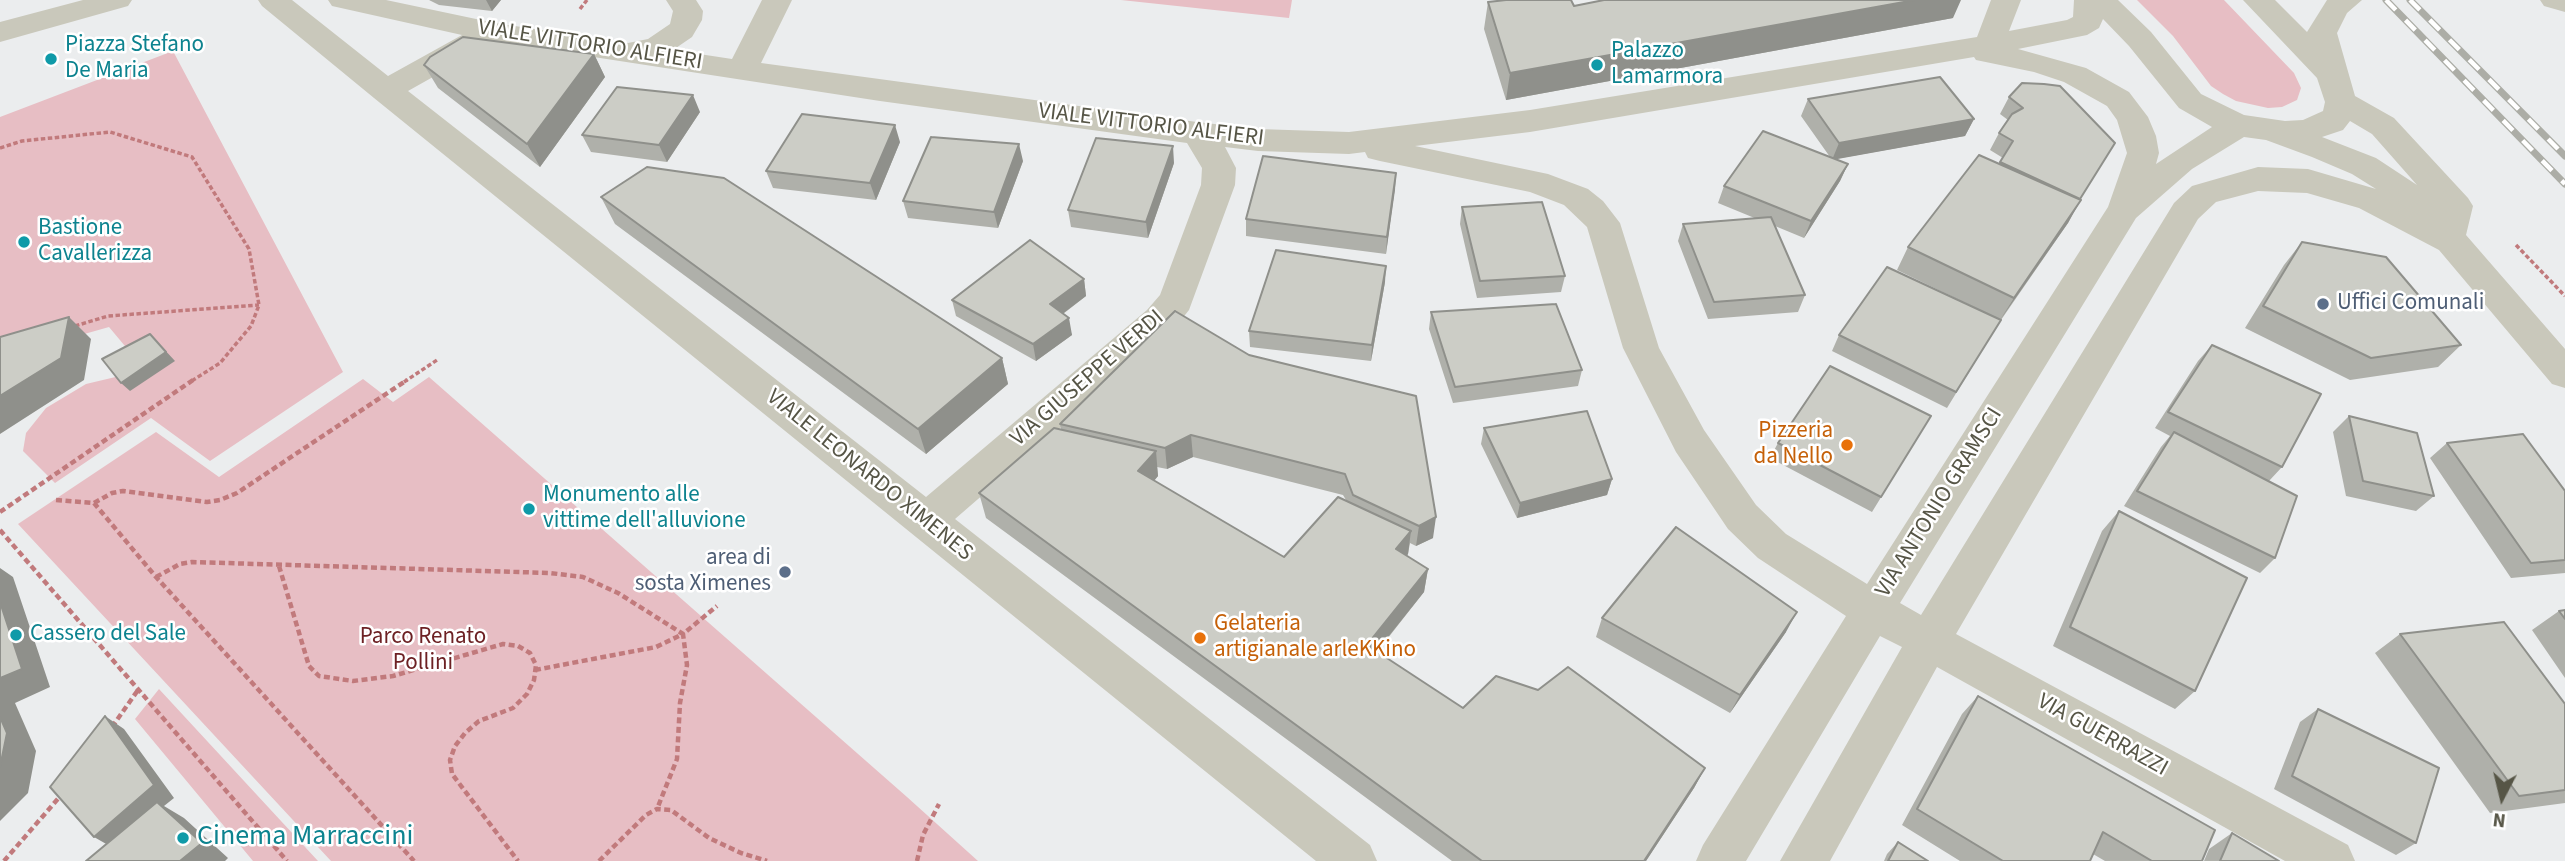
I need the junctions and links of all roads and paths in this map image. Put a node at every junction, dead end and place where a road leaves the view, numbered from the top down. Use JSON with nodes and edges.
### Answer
{"nodes":[{"id":1,"x":117,"y":0,"type":"edge"},
{"id":2,"x":273,"y":0,"type":"edge"},
{"id":3,"x":344,"y":0,"type":"edge"},
{"id":4,"x":681,"y":0,"type":"edge"},
{"id":5,"x":777,"y":0,"type":"edge"},
{"id":6,"x":2006,"y":0,"type":"edge"},
{"id":7,"x":2089,"y":0,"type":"edge"},
{"id":8,"x":2101,"y":0,"type":"edge"},
{"id":9,"x":2258,"y":0,"type":"edge"},
{"id":10,"x":2347,"y":0,"type":"edge"},
{"id":11,"x":2555,"y":0,"type":"edge"},
{"id":12,"x":2565,"y":3,"type":"edge"},
{"id":13,"x":0,"y":32,"type":"edge"},
{"id":14,"x":495,"y":33,"type":"junction"},
{"id":15,"x":1975,"y":47,"type":"junction"},
{"id":16,"x":627,"y":53,"type":"junction"},
{"id":17,"x":742,"y":70,"type":"junction"},
{"id":18,"x":2336,"y":88,"type":"junction"},
{"id":19,"x":385,"y":91,"type":"junction"},
{"id":20,"x":2251,"y":127,"type":"junction"},
{"id":21,"x":1197,"y":133,"type":"junction"},
{"id":22,"x":1349,"y":143,"type":"junction"},
{"id":23,"x":0,"y":148,"type":"edge"},
{"id":24,"x":2180,"y":161,"type":"junction"},
{"id":25,"x":2124,"y":210,"type":"junction"},
{"id":26,"x":2174,"y":231,"type":"junction"},
{"id":27,"x":2508,"y":236,"type":"dead end"},
{"id":28,"x":2447,"y":240,"type":"junction"},
{"id":29,"x":2565,"y":296,"type":"edge"},
{"id":30,"x":259,"y":304,"type":"junction"},
{"id":31,"x":72,"y":327,"type":"dead end"},
{"id":32,"x":437,"y":360,"type":"dead end"},
{"id":33,"x":2565,"y":374,"type":"edge"},
{"id":34,"x":56,"y":500,"type":"dead end"},
{"id":35,"x":94,"y":503,"type":"junction"},
{"id":36,"x":0,"y":512,"type":"edge"},
{"id":37,"x":925,"y":521,"type":"junction"},
{"id":38,"x":0,"y":530,"type":"edge"},
{"id":39,"x":279,"y":566,"type":"junction"},
{"id":40,"x":156,"y":578,"type":"junction"},
{"id":41,"x":717,"y":606,"type":"dead end"},
{"id":42,"x":1873,"y":610,"type":"junction"},
{"id":43,"x":683,"y":634,"type":"junction"},
{"id":44,"x":1929,"y":640,"type":"junction"},
{"id":45,"x":535,"y":670,"type":"junction"},
{"id":46,"x":138,"y":690,"type":"junction"},
{"id":47,"x":109,"y":730,"type":"edge"},
{"id":48,"x":65,"y":789,"type":"edge"},
{"id":49,"x":939,"y":804,"type":"dead end"},
{"id":50,"x":657,"y":809,"type":"junction"},
{"id":51,"x":4,"y":861,"type":"edge"},
{"id":52,"x":286,"y":861,"type":"edge"},
{"id":53,"x":414,"y":861,"type":"edge"},
{"id":54,"x":518,"y":861,"type":"edge"},
{"id":55,"x":599,"y":861,"type":"edge"},
{"id":56,"x":768,"y":861,"type":"edge"},
{"id":57,"x":917,"y":861,"type":"edge"},
{"id":58,"x":1353,"y":861,"type":"edge"},
{"id":59,"x":1720,"y":861,"type":"edge"},
{"id":60,"x":1804,"y":861,"type":"edge"},
{"id":61,"x":2331,"y":861,"type":"edge"}],
"edges":[{"from":1,"to":13,"type":"street"},
{"from":2,"to":19,"type":"street","name":"VIALE LEONARDO XIMENES"},
{"from":3,"to":14,"type":"street","name":"VIALE VITTORIO ALFIERI"},
{"from":4,"to":16,"type":"street"},
{"from":5,"to":17,"type":"street"},
{"from":6,"to":15,"type":"street"},
{"from":7,"to":15,"type":"street","name":"VIALE VITTORIO ALFIERI"},
{"from":8,"to":20,"type":"street"},
{"from":9,"to":18,"type":"street"},
{"from":10,"to":18,"type":"street"},
{"from":11,"to":12,"type":"street"},
{"from":14,"to":16,"type":"street","name":"VIALE VITTORIO ALFIERI"},
{"from":14,"to":19,"type":"street"},
{"from":15,"to":22,"type":"street","name":"VIALE VITTORIO ALFIERI"},
{"from":15,"to":25,"type":"street","name":"VIALE VITTORIO ALFIERI"},
{"from":16,"to":17,"type":"street","name":"VIALE VITTORIO ALFIERI"},
{"from":17,"to":21,"type":"street","name":"VIALE VITTORIO ALFIERI"},
{"from":18,"to":20,"type":"street"},
{"from":18,"to":28,"type":"street"},
{"from":19,"to":37,"type":"street","name":"VIALE LEONARDO XIMENES"},
{"from":20,"to":24,"type":"street","name":"VIA ANTONIO GRAMSCI"},
{"from":20,"to":28,"type":"street"},
{"from":21,"to":22,"type":"street","name":"VIALE VITTORIO ALFIERI"},
{"from":21,"to":37,"type":"street","name":"VIA GIUSEPPE VERDI"},
{"from":22,"to":42,"type":"street","name":"VIA GUERRAZZI"},
{"from":23,"to":30,"type":"path"},
{"from":24,"to":25,"type":"street","name":"VIA ANTONIO GRAMSCI"},
{"from":24,"to":26,"type":"street"},
{"from":25,"to":42,"type":"street","name":"VIA ANTONIO GRAMSCI"},
{"from":26,"to":28,"type":"street"},
{"from":26,"to":44,"type":"street"},
{"from":27,"to":29,"type":"path"},
{"from":28,"to":33,"type":"street"},
{"from":30,"to":31,"type":"path"},
{"from":30,"to":36,"type":"path"},
{"from":32,"to":35,"type":"path"},
{"from":34,"to":35,"type":"path"},
{"from":35,"to":40,"type":"path"},
{"from":37,"to":58,"type":"street","name":"VIALE LEONARDO XIMENES"},
{"from":38,"to":46,"type":"path"},
{"from":39,"to":40,"type":"path"},
{"from":39,"to":43,"type":"path"},
{"from":39,"to":45,"type":"path"},
{"from":40,"to":53,"type":"path"},
{"from":41,"to":43,"type":"path"},
{"from":42,"to":44,"type":"street","name":"VIA GUERRAZZI"},
{"from":42,"to":59,"type":"street","name":"VIA ANTONIO GRAMSCI"},
{"from":43,"to":45,"type":"path"},
{"from":43,"to":50,"type":"path"},
{"from":44,"to":60,"type":"street"},
{"from":44,"to":61,"type":"street","name":"VIA GUERRAZZI"},
{"from":45,"to":54,"type":"path"},
{"from":46,"to":47,"type":"path"},
{"from":46,"to":52,"type":"path"},
{"from":48,"to":51,"type":"path"},
{"from":49,"to":57,"type":"path"},
{"from":50,"to":55,"type":"path"},
{"from":50,"to":56,"type":"path"}]}
